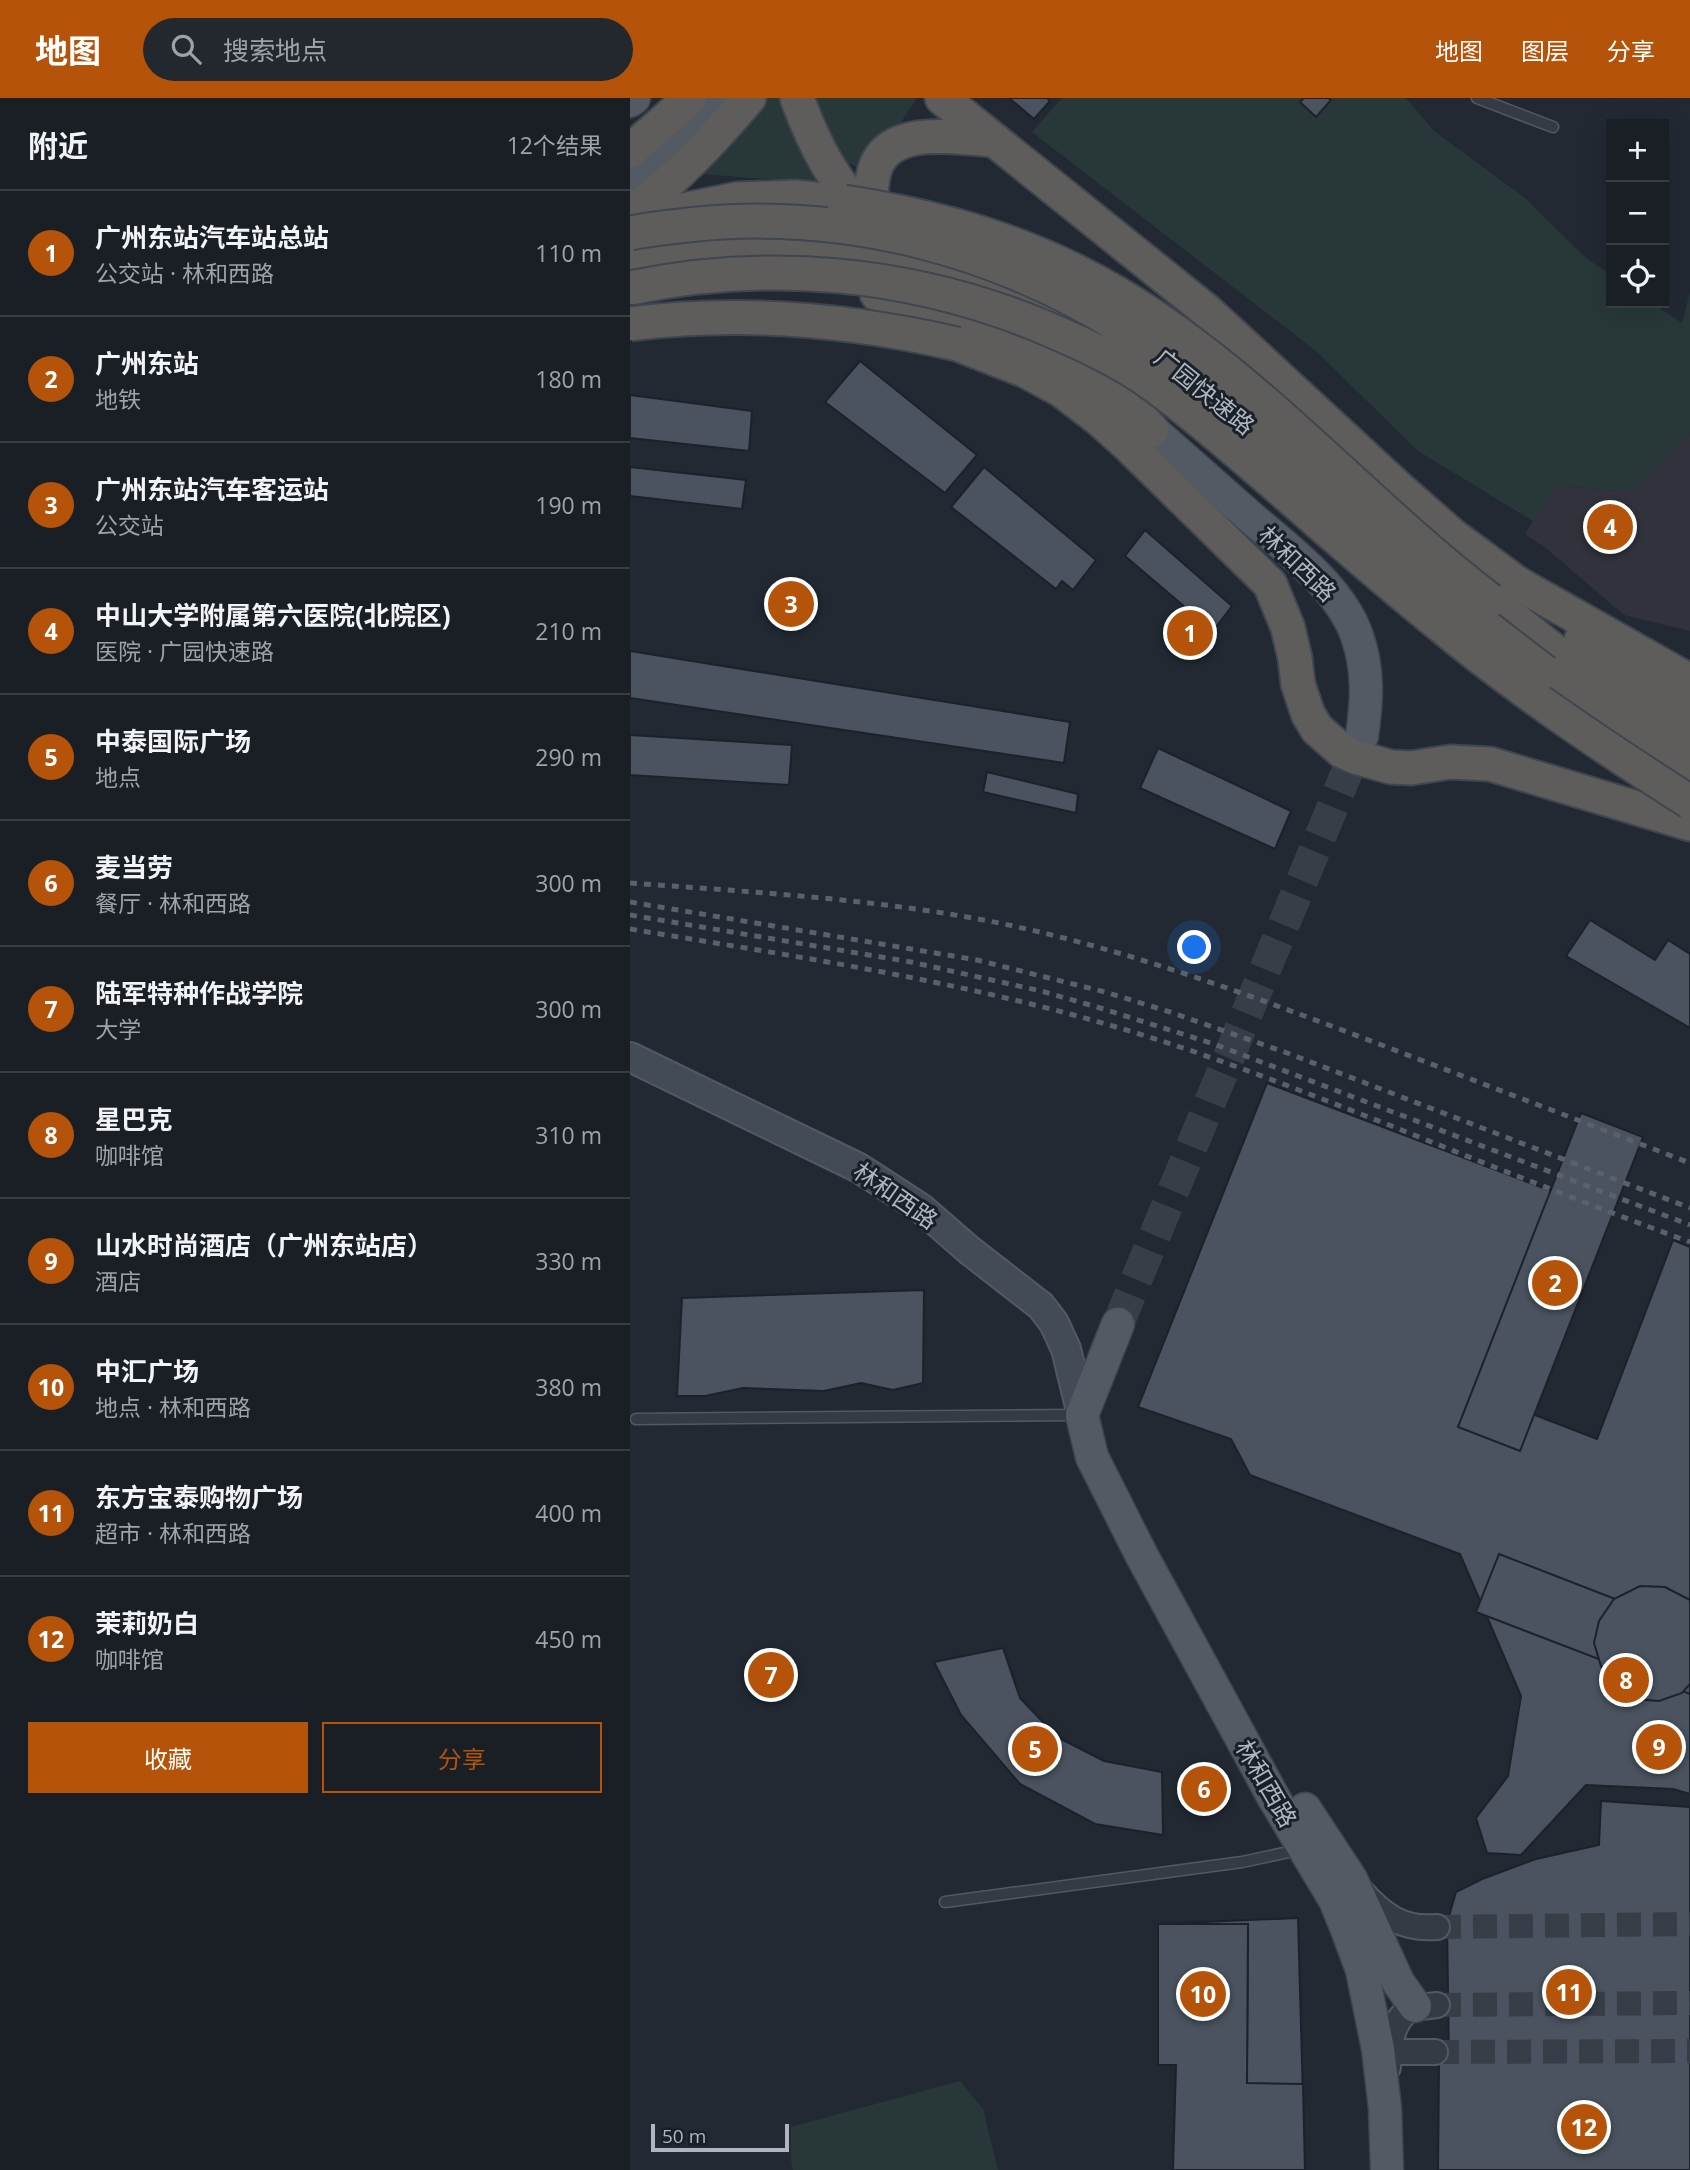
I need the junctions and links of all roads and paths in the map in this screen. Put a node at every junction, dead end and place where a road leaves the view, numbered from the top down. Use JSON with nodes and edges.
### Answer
{"nodes":[{"id":1,"x":690,"y":98,"type":"edge"},
{"id":2,"x":721,"y":98,"type":"edge"},
{"id":3,"x":748,"y":98,"type":"edge"},
{"id":4,"x":797,"y":98,"type":"edge"},
{"id":5,"x":1477,"y":98,"type":"edge"},
{"id":6,"x":945,"y":99,"type":"edge"},
{"id":7,"x":1553,"y":127,"type":"dead end"},
{"id":8,"x":995,"y":140,"type":"junction"},
{"id":9,"x":630,"y":151,"type":"edge"},
{"id":10,"x":630,"y":183,"type":"edge"},
{"id":11,"x":630,"y":213,"type":"edge"},
{"id":12,"x":870,"y":218,"type":"junction"},
{"id":13,"x":630,"y":223,"type":"edge"},
{"id":14,"x":630,"y":233,"type":"edge"},
{"id":15,"x":630,"y":264,"type":"edge"},
{"id":16,"x":961,"y":275,"type":"junction"},
{"id":17,"x":630,"y":288,"type":"edge"},
{"id":18,"x":877,"y":295,"type":"junction"},
{"id":19,"x":630,"y":301,"type":"edge"},
{"id":20,"x":630,"y":315,"type":"edge"},
{"id":21,"x":630,"y":324,"type":"edge"},
{"id":22,"x":957,"y":344,"type":"junction"},
{"id":23,"x":1141,"y":359,"type":"junction"},
{"id":24,"x":1153,"y":430,"type":"junction"},
{"id":25,"x":1493,"y":566,"type":"junction"},
{"id":26,"x":1270,"y":584,"type":"junction"},
{"id":27,"x":1490,"y":600,"type":"junction"},
{"id":28,"x":1690,"y":681,"type":"edge"},
{"id":29,"x":1690,"y":718,"type":"edge"},
{"id":30,"x":1362,"y":736,"type":"tunnel mouth"},
{"id":31,"x":1690,"y":741,"type":"edge"},
{"id":32,"x":1690,"y":772,"type":"edge"},
{"id":33,"x":1690,"y":802,"type":"edge"},
{"id":34,"x":1690,"y":822,"type":"edge"},
{"id":35,"x":630,"y":1057,"type":"edge"},
{"id":36,"x":1118,"y":1324,"type":"tunnel mouth"},
{"id":37,"x":1082,"y":1415,"type":"junction"},
{"id":38,"x":636,"y":1419,"type":"dead end"},
{"id":39,"x":1305,"y":1848,"type":"junction"},
{"id":40,"x":1351,"y":1879,"type":"junction"},
{"id":41,"x":945,"y":1902,"type":"dead end"},
{"id":42,"x":1381,"y":1945,"type":"junction"},
{"id":43,"x":1368,"y":1997,"type":"junction"},
{"id":44,"x":1426,"y":2006,"type":"joint"},
{"id":45,"x":1389,"y":2052,"type":"junction"},
{"id":46,"x":1435,"y":2052,"type":"tunnel mouth"},
{"id":47,"x":1385,"y":2108,"type":"junction"},
{"id":48,"x":1387,"y":2170,"type":"edge"}],
"edges":[{"from":1,"to":9,"type":"highway"},
{"from":2,"to":10,"type":"main road"},
{"from":3,"to":11,"type":"highway"},
{"from":4,"to":12,"type":"highway"},
{"from":5,"to":7,"type":"lane"},
{"from":6,"to":8,"type":"highway"},
{"from":8,"to":12,"type":"highway"},
{"from":8,"to":25,"type":"highway"},
{"from":12,"to":16,"type":"highway"},
{"from":13,"to":27,"type":"highway","bridge":true},
{"from":14,"to":32,"type":"highway","name":"广园快速路","bridge":true},
{"from":15,"to":16,"type":"highway"},
{"from":16,"to":23,"type":"highway"},
{"from":17,"to":33,"type":"highway","name":"广园快速路","bridge":true},
{"from":18,"to":19,"type":"highway"},
{"from":18,"to":23,"type":"highway"},
{"from":18,"to":24,"type":"highway"},
{"from":20,"to":26,"type":"highway"},
{"from":21,"to":22,"type":"highway","bridge":true},
{"from":22,"to":24,"type":"highway"},
{"from":22,"to":26,"type":"highway"},
{"from":23,"to":34,"type":"highway"},
{"from":24,"to":30,"type":"main road","name":"林和西路"},
{"from":25,"to":28,"type":"highway"},
{"from":25,"to":29,"type":"highway"},
{"from":26,"to":34,"type":"highway"},
{"from":27,"to":29,"type":"highway"},
{"from":27,"to":31,"type":"highway"},
{"from":35,"to":37,"type":"main road","name":"林和西路"},
{"from":36,"to":37,"type":"main road"},
{"from":37,"to":38,"type":"lane"},
{"from":37,"to":39,"type":"main road","name":"林和西路"},
{"from":37,"to":40,"type":"main road","name":"林和西路"},
{"from":39,"to":41,"type":"lane"},
{"from":39,"to":43,"type":"main road","name":"林和西路"},
{"from":40,"to":42,"type":"main road","name":"林和西路"},
{"from":40,"to":42,"type":"street"},
{"from":42,"to":43,"type":"street"},
{"from":42,"to":44,"type":"main road","name":"林和西路"},
{"from":43,"to":47,"type":"main road","name":"林和西路"},
{"from":44,"to":45,"type":"street"},
{"from":45,"to":46,"type":"street"},
{"from":45,"to":47,"type":"street"},
{"from":47,"to":48,"type":"main road","name":"林和西路"}]}
